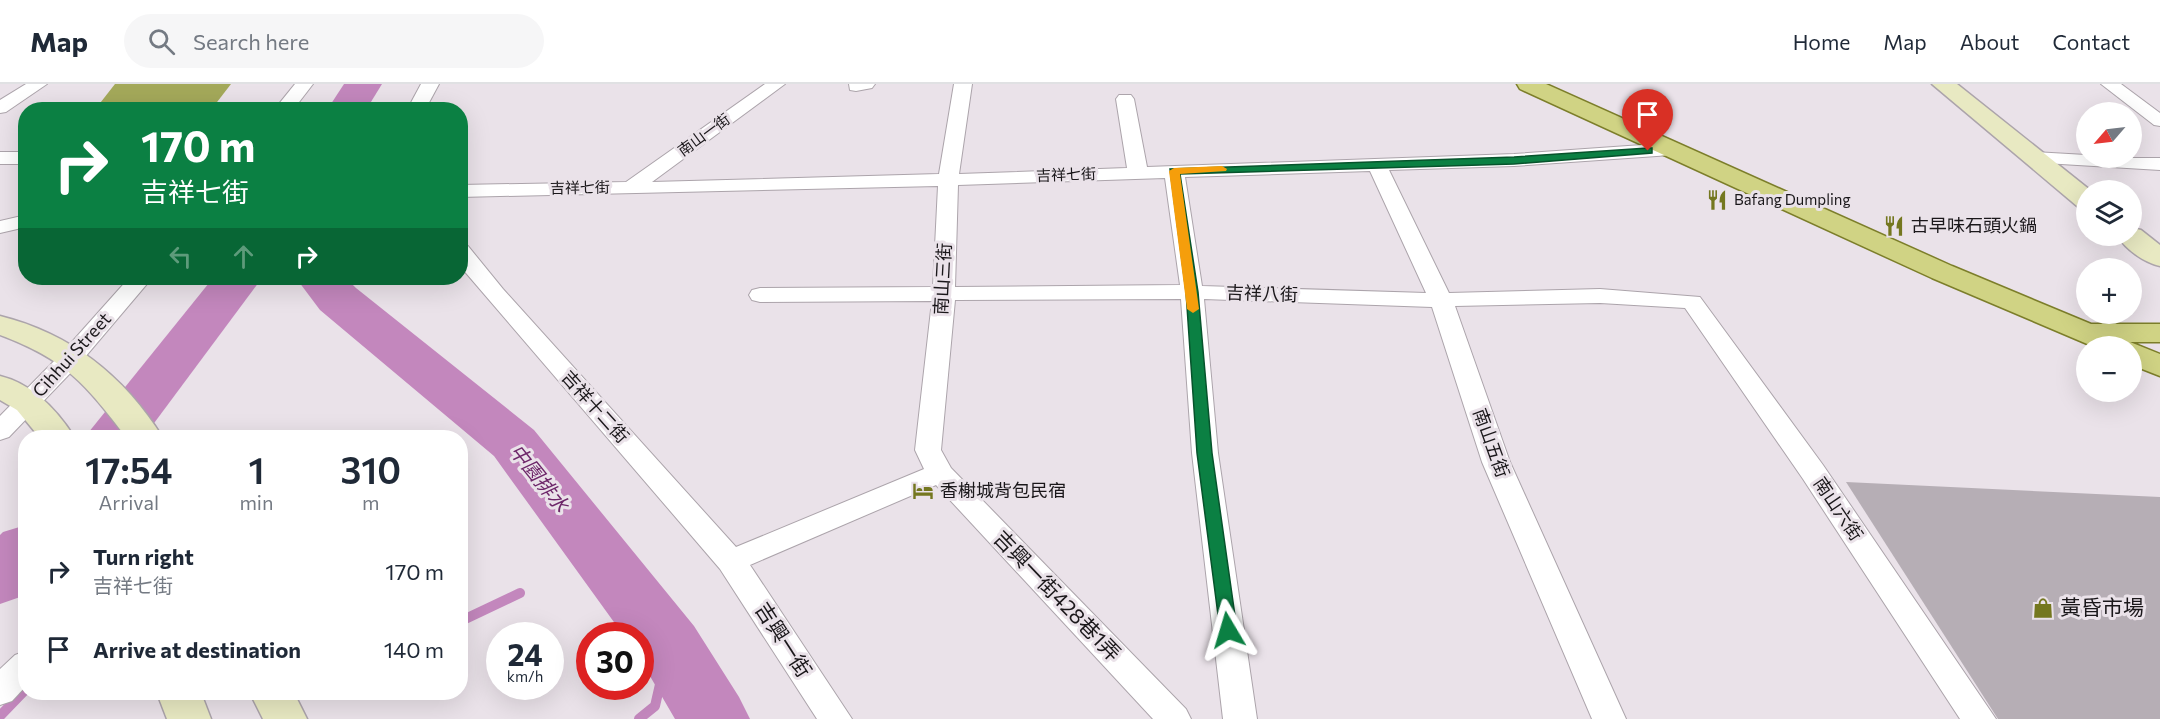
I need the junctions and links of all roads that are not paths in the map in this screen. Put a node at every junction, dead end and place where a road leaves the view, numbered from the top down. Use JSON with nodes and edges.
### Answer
{"nodes":[{"id":1,"x":38,"y":84,"type":"edge"},
{"id":2,"x":304,"y":84,"type":"edge"},
{"id":3,"x":430,"y":84,"type":"edge"},
{"id":4,"x":776,"y":84,"type":"edge"},
{"id":5,"x":963,"y":84,"type":"edge"},
{"id":6,"x":1528,"y":84,"type":"edge"},
{"id":7,"x":1943,"y":84,"type":"edge"},
{"id":8,"x":2110,"y":84,"type":"edge"},
{"id":9,"x":1125,"y":99,"type":"dead end"},
{"id":10,"x":289,"y":102,"type":"edge"},
{"id":11,"x":420,"y":102,"type":"edge"},
{"id":12,"x":0,"y":108,"type":"edge"},
{"id":13,"x":2160,"y":121,"type":"edge"},
{"id":14,"x":1671,"y":149,"type":"junction"},
{"id":15,"x":0,"y":158,"type":"edge"},
{"id":16,"x":18,"y":158,"type":"edge"},
{"id":17,"x":2034,"y":158,"type":"junction"},
{"id":18,"x":2160,"y":164,"type":"edge"},
{"id":19,"x":1377,"y":165,"type":"junction"},
{"id":20,"x":1174,"y":171,"type":"junction"},
{"id":21,"x":1138,"y":173,"type":"junction"},
{"id":22,"x":948,"y":179,"type":"junction"},
{"id":23,"x":632,"y":187,"type":"junction"},
{"id":24,"x":468,"y":191,"type":"edge"},
{"id":25,"x":2076,"y":192,"type":"edge"},
{"id":26,"x":18,"y":223,"type":"edge"},
{"id":27,"x":0,"y":227,"type":"edge"},
{"id":28,"x":2142,"y":244,"type":"edge"},
{"id":29,"x":2160,"y":258,"type":"edge"},
{"id":30,"x":468,"y":261,"type":"edge"},
{"id":31,"x":136,"y":285,"type":"edge"},
{"id":32,"x":1192,"y":292,"type":"junction"},
{"id":33,"x":944,"y":293,"type":"junction"},
{"id":34,"x":760,"y":295,"type":"dead end"},
{"id":35,"x":1441,"y":300,"type":"junction"},
{"id":36,"x":1692,"y":302,"type":"joint"},
{"id":37,"x":0,"y":325,"type":"edge"},
{"id":38,"x":2088,"y":333,"type":"junction"},
{"id":39,"x":2160,"y":333,"type":"edge"},
{"id":40,"x":2095,"y":336,"type":"edge"},
{"id":41,"x":2142,"y":358,"type":"edge"},
{"id":42,"x":80,"y":364,"type":"junction"},
{"id":43,"x":2160,"y":366,"type":"edge"},
{"id":44,"x":0,"y":386,"type":"edge"},
{"id":45,"x":45,"y":421,"type":"edge"},
{"id":46,"x":139,"y":430,"type":"edge"},
{"id":47,"x":0,"y":431,"type":"edge"},
{"id":48,"x":940,"y":473,"type":"junction"},
{"id":49,"x":731,"y":561,"type":"junction"},
{"id":50,"x":18,"y":672,"type":"edge"},
{"id":51,"x":0,"y":691,"type":"edge"},
{"id":52,"x":182,"y":700,"type":"edge"},
{"id":53,"x":276,"y":700,"type":"edge"},
{"id":54,"x":189,"y":719,"type":"edge"},
{"id":55,"x":285,"y":719,"type":"edge"},
{"id":56,"x":835,"y":719,"type":"edge"},
{"id":57,"x":1174,"y":719,"type":"edge"},
{"id":58,"x":1240,"y":719,"type":"edge"},
{"id":59,"x":1609,"y":719,"type":"edge"},
{"id":60,"x":1979,"y":719,"type":"edge"}],
"edges":[{"from":1,"to":12,"type":"street"},
{"from":2,"to":10,"type":"street"},
{"from":3,"to":11,"type":"street"},
{"from":4,"to":23,"type":"street","name":"南山一街"},
{"from":5,"to":22,"type":"street","name":"南山三街"},
{"from":6,"to":14,"type":"main road"},
{"from":7,"to":17,"type":"street"},
{"from":8,"to":13,"type":"street"},
{"from":9,"to":21,"type":"street"},
{"from":14,"to":19,"type":"street","name":"吉祥七街"},
{"from":14,"to":38,"type":"main road"},
{"from":15,"to":16,"type":"street"},
{"from":17,"to":18,"type":"street"},
{"from":17,"to":25,"type":"street"},
{"from":19,"to":20,"type":"street","name":"吉祥七街"},
{"from":19,"to":35,"type":"street","name":"南山五街"},
{"from":20,"to":21,"type":"street","name":"吉祥七街"},
{"from":20,"to":32,"type":"street"},
{"from":21,"to":22,"type":"street","name":"吉祥七街"},
{"from":22,"to":23,"type":"street","name":"吉祥七街"},
{"from":22,"to":33,"type":"street","name":"南山三街"},
{"from":23,"to":24,"type":"street","name":"吉祥七街"},
{"from":26,"to":27,"type":"street"},
{"from":28,"to":29,"type":"street"},
{"from":30,"to":49,"type":"street","name":"吉祥十二街"},
{"from":31,"to":42,"type":"street","name":"Cihhui Street"},
{"from":32,"to":33,"type":"street","name":"吉祥八街"},
{"from":32,"to":35,"type":"street","name":"吉祥八街"},
{"from":32,"to":58,"type":"street"},
{"from":33,"to":34,"type":"street","name":"吉祥八街"},
{"from":33,"to":48,"type":"street","name":"南山三街"},
{"from":35,"to":36,"type":"street","name":"吉祥八街"},
{"from":35,"to":59,"type":"street","name":"南山五街"},
{"from":36,"to":60,"type":"street","name":"南山六街"},
{"from":37,"to":42,"type":"street"},
{"from":38,"to":39,"type":"main road"},
{"from":38,"to":40,"type":"main road"},
{"from":41,"to":43,"type":"main road"},
{"from":42,"to":45,"type":"street","name":"Cihhui Street"},
{"from":42,"to":46,"type":"street"},
{"from":44,"to":45,"type":"street"},
{"from":45,"to":47,"type":"street","name":"Cihhui Street"},
{"from":48,"to":49,"type":"street"},
{"from":48,"to":57,"type":"street","name":"吉興一街428巷1弄"},
{"from":49,"to":56,"type":"street","name":"吉興一街"},
{"from":50,"to":51,"type":"street"},
{"from":52,"to":54,"type":"street"},
{"from":53,"to":55,"type":"street"}]}
